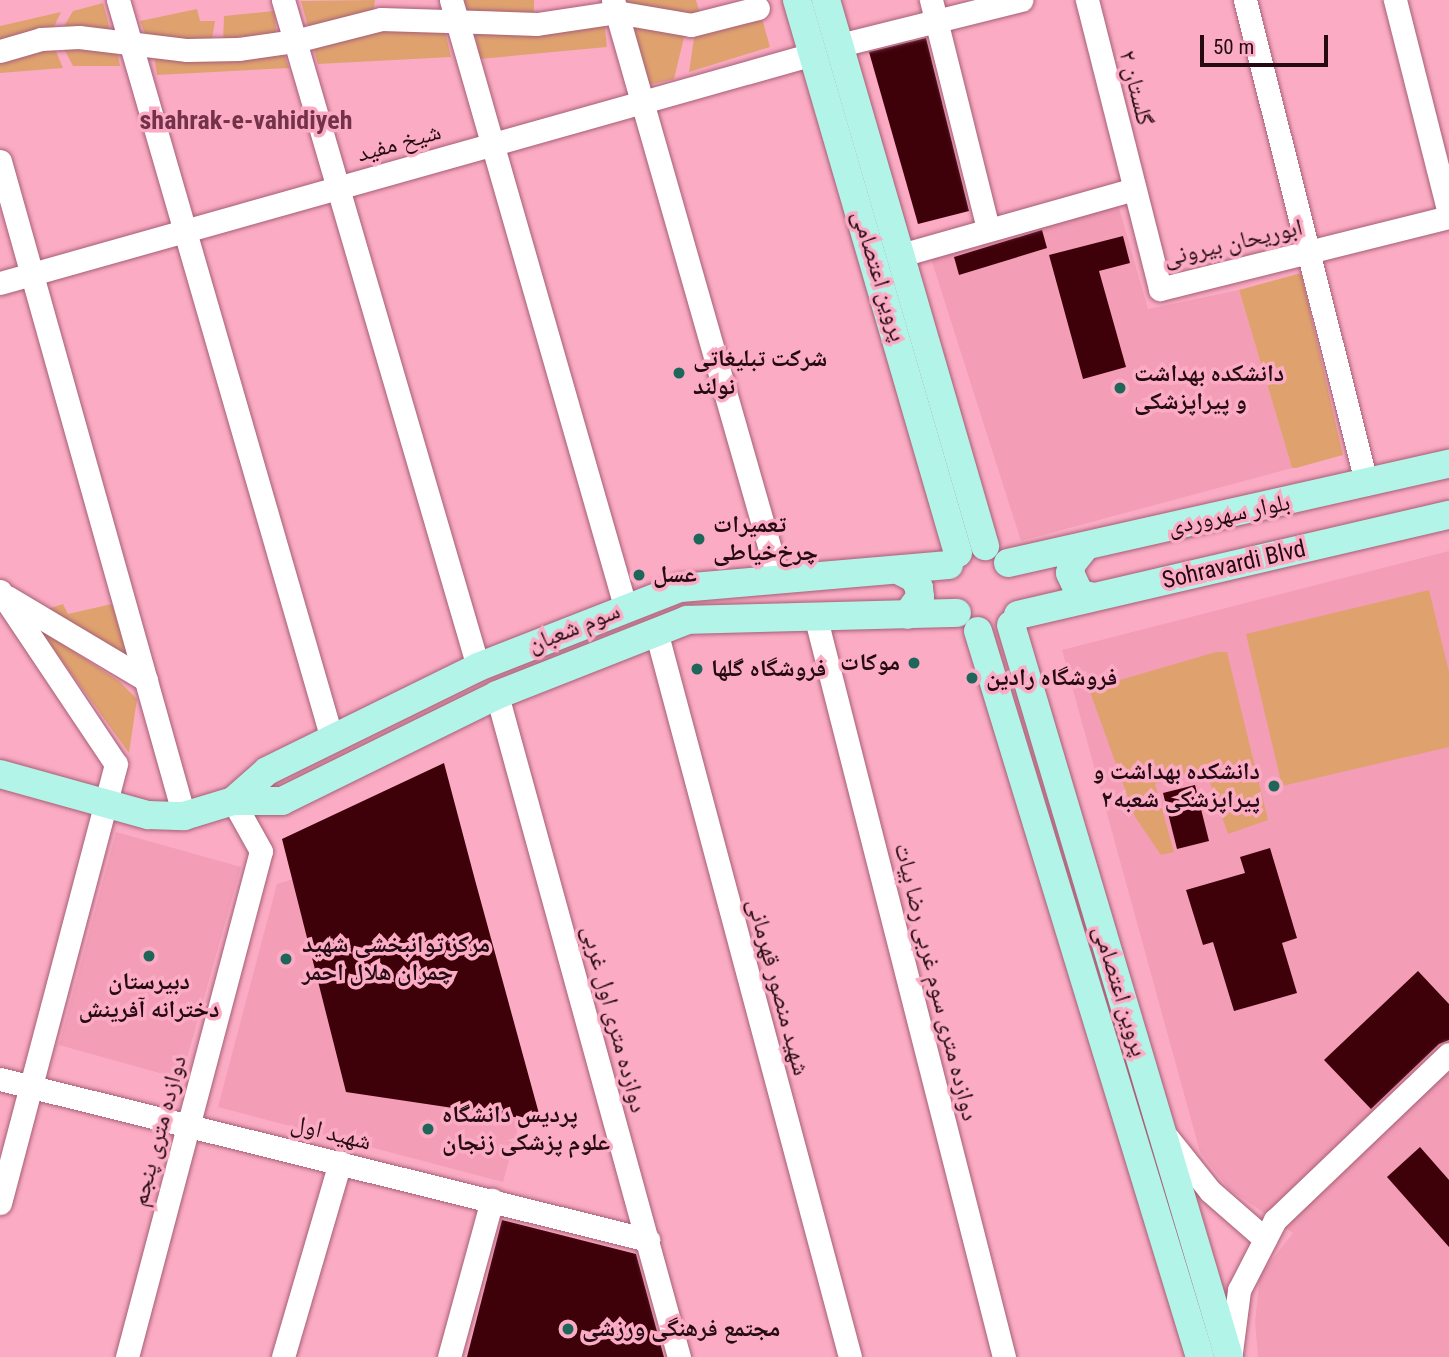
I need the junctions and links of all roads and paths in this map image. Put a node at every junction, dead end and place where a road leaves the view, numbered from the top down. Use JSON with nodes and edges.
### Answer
{"nodes":[{"id":1,"x":118,"y":0,"type":"edge"},
{"id":2,"x":283,"y":0,"type":"edge"},
{"id":3,"x":451,"y":0,"type":"edge"},
{"id":4,"x":797,"y":0,"type":"edge"},
{"id":5,"x":826,"y":0,"type":"edge"},
{"id":6,"x":1021,"y":0,"type":"edge"},
{"id":7,"x":1087,"y":0,"type":"edge"},
{"id":8,"x":1245,"y":0,"type":"edge"},
{"id":9,"x":1395,"y":0,"type":"edge"},
{"id":10,"x":614,"y":6,"type":"edge"},
{"id":11,"x":758,"y":8,"type":"dead end"},
{"id":12,"x":933,"y":11,"type":"edge"},
{"id":13,"x":457,"y":24,"type":"junction"},
{"id":14,"x":130,"y":41,"type":"junction"},
{"id":15,"x":295,"y":41,"type":"junction"},
{"id":16,"x":840,"y":46,"type":"junction"},
{"id":17,"x":0,"y":51,"type":"edge"},
{"id":18,"x":813,"y":54,"type":"junction"},
{"id":19,"x":642,"y":102,"type":"junction"},
{"id":20,"x":491,"y":145,"type":"junction"},
{"id":21,"x":0,"y":160,"type":"edge"},
{"id":22,"x":337,"y":188,"type":"junction"},
{"id":23,"x":1134,"y":189,"type":"junction"},
{"id":24,"x":1449,"y":215,"type":"edge"},
{"id":25,"x":988,"y":229,"type":"junction"},
{"id":26,"x":183,"y":231,"type":"junction"},
{"id":27,"x":1308,"y":252,"type":"junction"},
{"id":28,"x":901,"y":255,"type":"junction"},
{"id":29,"x":32,"y":274,"type":"junction"},
{"id":30,"x":0,"y":283,"type":"edge"},
{"id":31,"x":1449,"y":464,"type":"edge"},
{"id":32,"x":1367,"y":484,"type":"junction"},
{"id":33,"x":1449,"y":515,"type":"edge"},
{"id":34,"x":985,"y":546,"type":"junction"},
{"id":35,"x":1086,"y":546,"type":"junction"},
{"id":36,"x":953,"y":559,"type":"junction"},
{"id":37,"x":1008,"y":563,"type":"junction"},
{"id":38,"x":898,"y":570,"type":"junction"},
{"id":39,"x":779,"y":581,"type":"junction"},
{"id":40,"x":1,"y":596,"type":"edge"},
{"id":41,"x":1094,"y":597,"type":"junction"},
{"id":42,"x":625,"y":606,"type":"junction"},
{"id":43,"x":907,"y":615,"type":"junction"},
{"id":44,"x":817,"y":619,"type":"junction"},
{"id":45,"x":1015,"y":620,"type":"junction"},
{"id":46,"x":967,"y":622,"type":"junction"},
{"id":47,"x":656,"y":631,"type":"junction"},
{"id":48,"x":478,"y":667,"type":"junction"},
{"id":49,"x":146,"y":680,"type":"junction"},
{"id":50,"x":497,"y":695,"type":"junction"},
{"id":51,"x":332,"y":739,"type":"junction"},
{"id":52,"x":0,"y":774,"type":"edge"},
{"id":53,"x":233,"y":801,"type":"junction"},
{"id":54,"x":109,"y":805,"type":"junction"},
{"id":55,"x":184,"y":816,"type":"junction"},
{"id":56,"x":1449,"y":1054,"type":"edge"},
{"id":57,"x":0,"y":1079,"type":"edge"},
{"id":58,"x":32,"y":1087,"type":"junction"},
{"id":59,"x":188,"y":1124,"type":"junction"},
{"id":60,"x":1162,"y":1130,"type":"junction"},
{"id":61,"x":340,"y":1162,"type":"junction"},
{"id":62,"x":492,"y":1200,"type":"junction"},
{"id":63,"x":0,"y":1203,"type":"edge"},
{"id":64,"x":1265,"y":1239,"type":"junction"},
{"id":65,"x":648,"y":1240,"type":"junction"},
{"id":66,"x":127,"y":1357,"type":"edge"},
{"id":67,"x":283,"y":1357,"type":"edge"},
{"id":68,"x":449,"y":1357,"type":"edge"},
{"id":69,"x":679,"y":1357,"type":"edge"},
{"id":70,"x":850,"y":1357,"type":"edge"},
{"id":71,"x":1004,"y":1357,"type":"edge"},
{"id":72,"x":1200,"y":1357,"type":"edge"},
{"id":73,"x":1230,"y":1357,"type":"edge"}],
"edges":[{"from":1,"to":14,"type":"street"},
{"from":2,"to":15,"type":"street"},
{"from":3,"to":13,"type":"street"},
{"from":4,"to":18,"type":"main road","name":"پروین اعتصامی"},
{"from":5,"to":16,"type":"main road","name":"پروین اعتصامی"},
{"from":6,"to":12,"type":"street"},
{"from":7,"to":23,"type":"street","name":"گلستان ۲"},
{"from":8,"to":27,"type":"street"},
{"from":9,"to":24,"type":"street"},
{"from":10,"to":11,"type":"street"},
{"from":10,"to":13,"type":"street"},
{"from":10,"to":19,"type":"street"},
{"from":12,"to":16,"type":"street"},
{"from":12,"to":25,"type":"street"},
{"from":13,"to":15,"type":"street"},
{"from":13,"to":20,"type":"street"},
{"from":14,"to":15,"type":"street"},
{"from":14,"to":17,"type":"street"},
{"from":14,"to":26,"type":"street"},
{"from":15,"to":22,"type":"street"},
{"from":16,"to":28,"type":"main road","name":"پروین اعتصامی"},
{"from":18,"to":19,"type":"street","name":"شیخ مفید"},
{"from":18,"to":36,"type":"main road","name":"پروین اعتصامی"},
{"from":19,"to":20,"type":"street","name":"شیخ مفید"},
{"from":19,"to":39,"type":"street"},
{"from":20,"to":22,"type":"street","name":"شیخ مفید"},
{"from":20,"to":42,"type":"street"},
{"from":21,"to":29,"type":"street"},
{"from":22,"to":26,"type":"street","name":"شیخ مفید"},
{"from":22,"to":48,"type":"street"},
{"from":23,"to":25,"type":"street"},
{"from":23,"to":27,"type":"street","name":"ابوریحان بیرونی"},
{"from":24,"to":27,"type":"street","name":"ابوریحان بیرونی"},
{"from":25,"to":28,"type":"street"},
{"from":26,"to":29,"type":"street","name":"شیخ مفید"},
{"from":26,"to":51,"type":"street"},
{"from":27,"to":32,"type":"street"},
{"from":28,"to":34,"type":"main road","name":"پروین اعتصامی"},
{"from":29,"to":30,"type":"street","name":"شیخ مفید"},
{"from":29,"to":49,"type":"street"},
{"from":31,"to":32,"type":"main road","name":"بلوار سهروردی"},
{"from":32,"to":35,"type":"main road","name":"بلوار سهروردی"},
{"from":33,"to":41,"type":"main road","name":"Sohravardi Blvd"},
{"from":34,"to":36,"type":"main road"},
{"from":34,"to":37,"type":"main road"},
{"from":35,"to":37,"type":"main road","name":"بلوار سهروردی"},
{"from":35,"to":41,"type":"main road"},
{"from":36,"to":38,"type":"main road","name":"سوم شعبان"},
{"from":36,"to":46,"type":"main road"},
{"from":37,"to":45,"type":"main road"},
{"from":38,"to":39,"type":"main road","name":"سوم شعبان"},
{"from":38,"to":43,"type":"main road"},
{"from":39,"to":42,"type":"main road","name":"سوم شعبان"},
{"from":40,"to":49,"type":"street"},
{"from":40,"to":54,"type":"street"},
{"from":41,"to":45,"type":"main road","name":"Sohravardi Blvd"},
{"from":42,"to":48,"type":"main road","name":"سوم شعبان"},
{"from":43,"to":44,"type":"main road","name":"سوم شعبان"},
{"from":43,"to":46,"type":"main road","name":"سوم شعبان"},
{"from":44,"to":47,"type":"main road","name":"سوم شعبان"},
{"from":44,"to":71,"type":"street","name":"دوازده متری سوم غربی رضا بیات"},
{"from":45,"to":46,"type":"main road"},
{"from":45,"to":60,"type":"main road","name":"پروین اعتصامی"},
{"from":46,"to":72,"type":"main road","name":"پروین اعتصامی"},
{"from":47,"to":50,"type":"main road","name":"سوم شعبان"},
{"from":47,"to":70,"type":"street","name":"شهید منصور قهرمانی"},
{"from":48,"to":51,"type":"main road","name":"سوم شعبان"},
{"from":49,"to":55,"type":"street"},
{"from":50,"to":53,"type":"main road","name":"سوم شعبان"},
{"from":50,"to":65,"type":"street","name":"دوازده متری اول غربی"},
{"from":51,"to":53,"type":"main road","name":"سوم شعبان"},
{"from":52,"to":54,"type":"main road","name":"سوم شعبان"},
{"from":53,"to":55,"type":"main road","name":"سوم شعبان"},
{"from":53,"to":59,"type":"street","name":"دوازده متری پنجم"},
{"from":54,"to":55,"type":"main road","name":"سوم شعبان"},
{"from":54,"to":58,"type":"street"},
{"from":56,"to":64,"type":"street"},
{"from":57,"to":58,"type":"street","name":"شهید اول"},
{"from":58,"to":59,"type":"street","name":"شهید اول"},
{"from":58,"to":63,"type":"street"},
{"from":59,"to":61,"type":"street","name":"شهید اول"},
{"from":59,"to":66,"type":"street","name":"دوازده متری پنجم"},
{"from":60,"to":64,"type":"street"},
{"from":60,"to":73,"type":"main road","name":"پروین اعتصامی"},
{"from":61,"to":62,"type":"street","name":"شهید اول"},
{"from":61,"to":67,"type":"street"},
{"from":62,"to":65,"type":"street","name":"شهید اول"},
{"from":62,"to":68,"type":"street"},
{"from":64,"to":73,"type":"street"},
{"from":65,"to":69,"type":"street","name":"دوازده متری اول غربی"}]}
